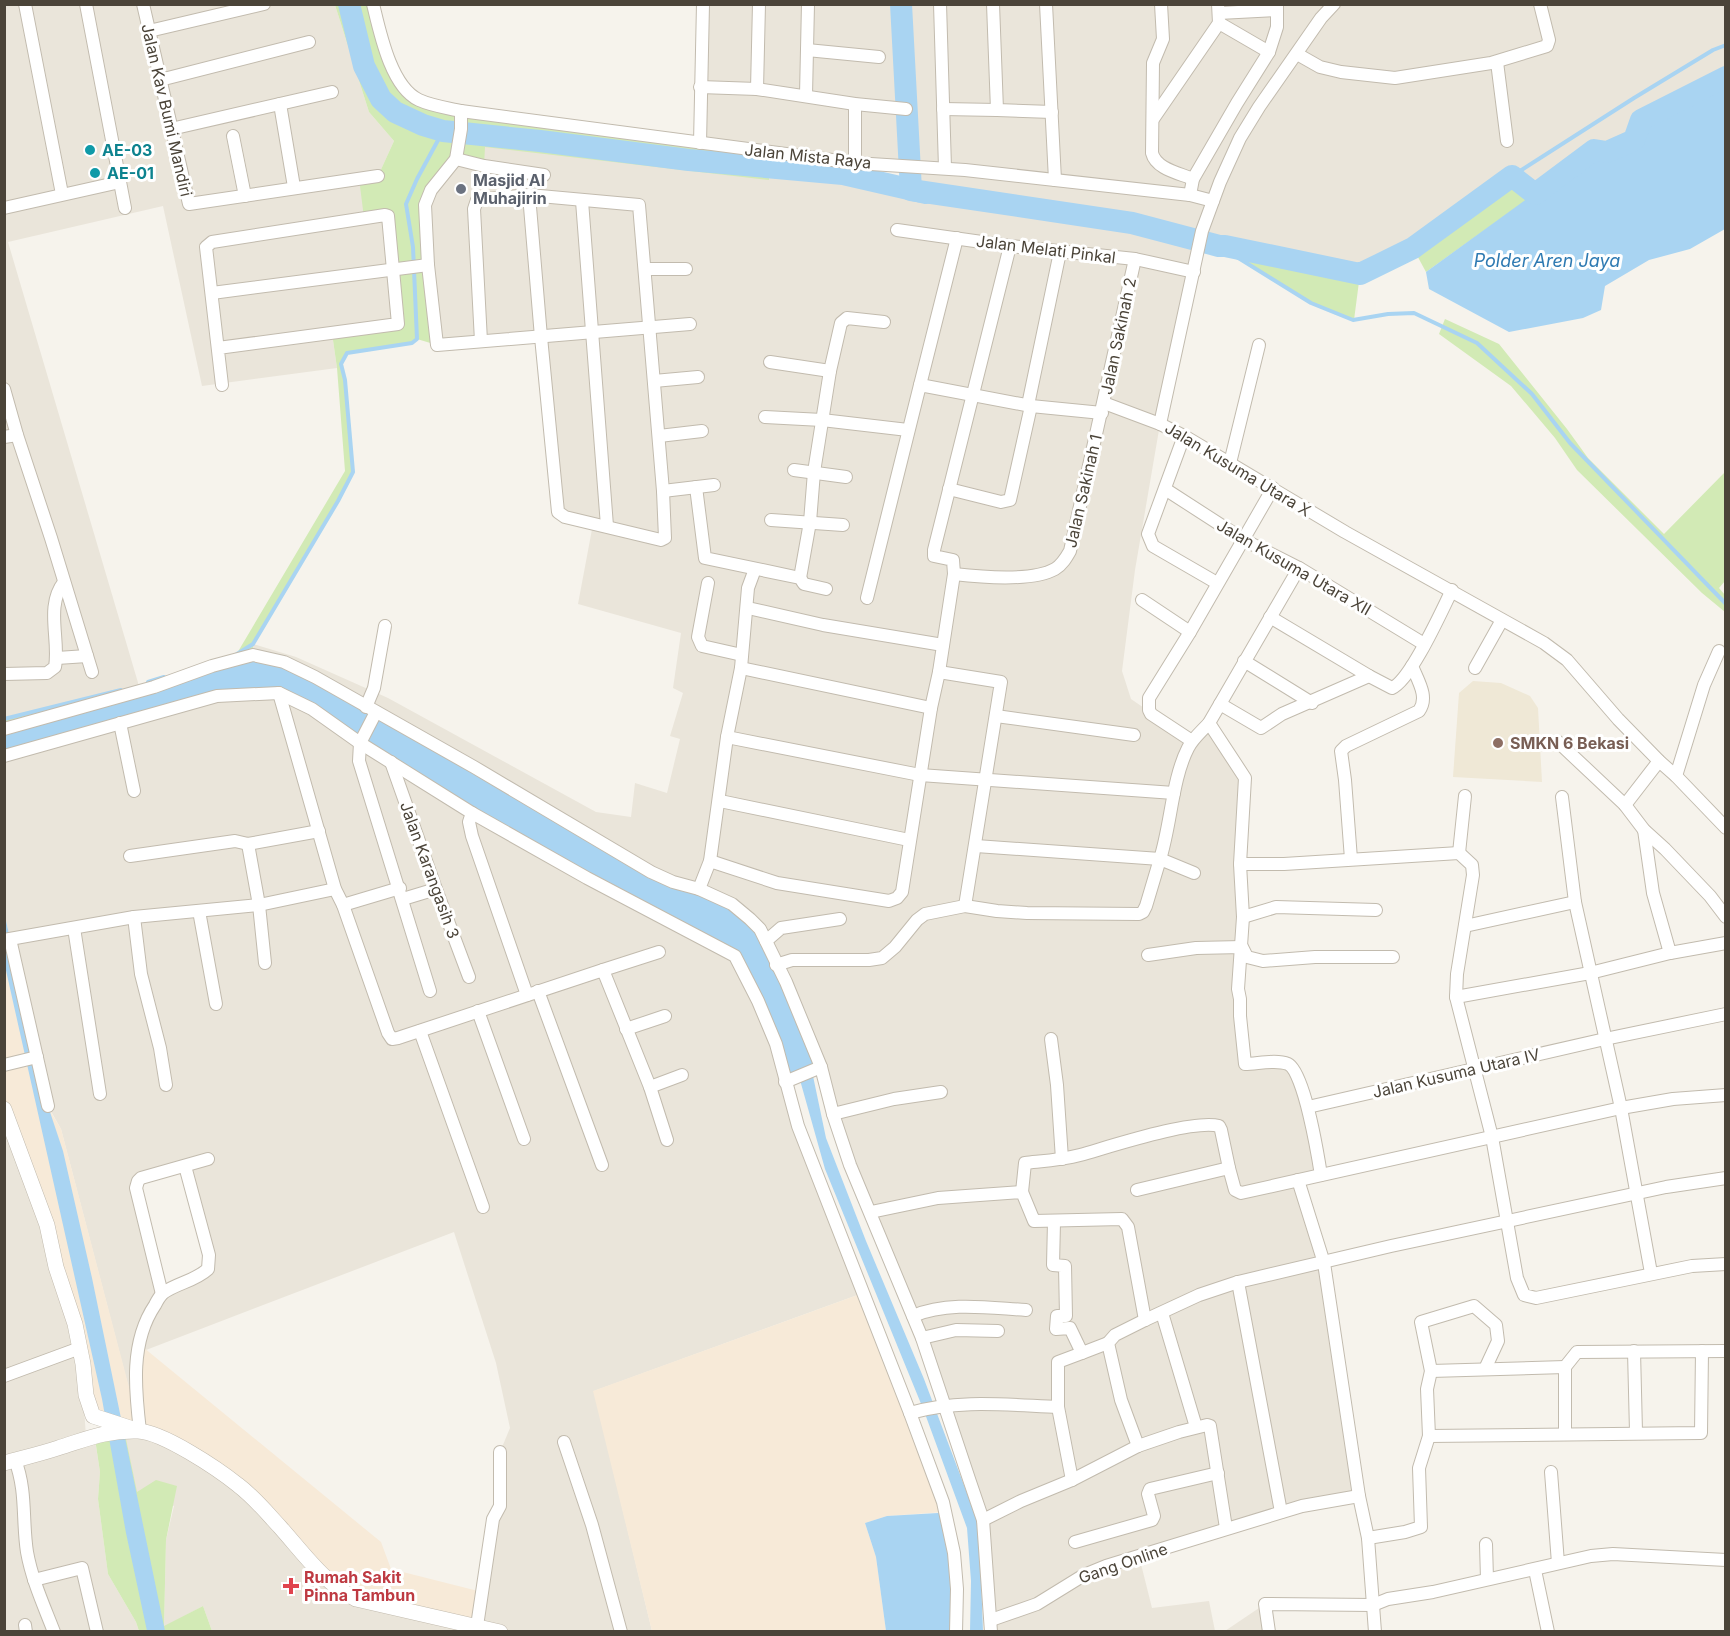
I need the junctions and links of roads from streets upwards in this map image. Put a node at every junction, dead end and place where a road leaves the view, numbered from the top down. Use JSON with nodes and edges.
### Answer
{"nodes":[{"id":1,"x":25,"y":4,"type":"edge"},
{"id":2,"x":86,"y":4,"type":"edge"},
{"id":3,"x":143,"y":4,"type":"edge"},
{"id":4,"x":264,"y":4,"type":"edge"},
{"id":5,"x":373,"y":4,"type":"edge"},
{"id":6,"x":380,"y":4,"type":"edge"},
{"id":7,"x":703,"y":4,"type":"edge"},
{"id":8,"x":759,"y":4,"type":"edge"},
{"id":9,"x":808,"y":4,"type":"edge"},
{"id":10,"x":939,"y":4,"type":"edge"},
{"id":11,"x":993,"y":4,"type":"edge"},
{"id":12,"x":1046,"y":4,"type":"edge"},
{"id":13,"x":1161,"y":4,"type":"edge"},
{"id":14,"x":1334,"y":4,"type":"edge"},
{"id":15,"x":1540,"y":4,"type":"edge"},
{"id":16,"x":1277,"y":7,"type":"edge"},
{"id":17,"x":1219,"y":14,"type":"edge"},
{"id":18,"x":385,"y":26,"type":"dead end"},
{"id":19,"x":149,"y":31,"type":"junction"},
{"id":20,"x":309,"y":42,"type":"dead end"},
{"id":21,"x":807,"y":50,"type":"junction"},
{"id":22,"x":1269,"y":52,"type":"junction"},
{"id":23,"x":1298,"y":54,"type":"junction"},
{"id":24,"x":879,"y":57,"type":"dead end"},
{"id":25,"x":1497,"y":62,"type":"junction"},
{"id":26,"x":160,"y":80,"type":"junction"},
{"id":27,"x":700,"y":87,"type":"junction"},
{"id":28,"x":757,"y":88,"type":"junction"},
{"id":29,"x":332,"y":92,"type":"dead end"},
{"id":30,"x":806,"y":95,"type":"junction"},
{"id":31,"x":280,"y":104,"type":"junction"},
{"id":32,"x":855,"y":104,"type":"junction"},
{"id":33,"x":906,"y":109,"type":"dead end"},
{"id":34,"x":943,"y":109,"type":"junction"},
{"id":35,"x":997,"y":110,"type":"junction"},
{"id":36,"x":461,"y":111,"type":"junction"},
{"id":37,"x":1052,"y":112,"type":"junction"},
{"id":38,"x":1153,"y":119,"type":"junction"},
{"id":39,"x":171,"y":129,"type":"junction"},
{"id":40,"x":233,"y":136,"type":"dead end"},
{"id":41,"x":1507,"y":141,"type":"dead end"},
{"id":42,"x":700,"y":144,"type":"junction"},
{"id":43,"x":457,"y":153,"type":"junction"},
{"id":44,"x":855,"y":163,"type":"junction"},
{"id":45,"x":945,"y":168,"type":"junction"},
{"id":46,"x":544,"y":175,"type":"dead end"},
{"id":47,"x":378,"y":176,"type":"dead end"},
{"id":48,"x":1193,"y":179,"type":"junction"},
{"id":49,"x":1055,"y":180,"type":"junction"},
{"id":50,"x":120,"y":182,"type":"junction"},
{"id":51,"x":294,"y":188,"type":"junction"},
{"id":52,"x":62,"y":194,"type":"junction"},
{"id":53,"x":529,"y":195,"type":"junction"},
{"id":54,"x":1190,"y":195,"type":"junction"},
{"id":55,"x":245,"y":196,"type":"junction"},
{"id":56,"x":582,"y":201,"type":"junction"},
{"id":57,"x":1213,"y":201,"type":"junction"},
{"id":58,"x":4,"y":208,"type":"edge"},
{"id":59,"x":125,"y":208,"type":"dead end"},
{"id":60,"x":897,"y":230,"type":"dead end"},
{"id":61,"x":957,"y":238,"type":"junction"},
{"id":62,"x":1010,"y":246,"type":"junction"},
{"id":63,"x":1060,"y":252,"type":"junction"},
{"id":64,"x":1135,"y":259,"type":"junction"},
{"id":65,"x":428,"y":265,"type":"junction"},
{"id":66,"x":645,"y":269,"type":"junction"},
{"id":67,"x":686,"y":269,"type":"dead end"},
{"id":68,"x":396,"y":270,"type":"junction"},
{"id":69,"x":1194,"y":272,"type":"junction"},
{"id":70,"x":212,"y":293,"type":"junction"},
{"id":71,"x":884,"y":322,"type":"dead end"},
{"id":72,"x":690,"y":324,"type":"dead end"},
{"id":73,"x":650,"y":327,"type":"junction"},
{"id":74,"x":592,"y":332,"type":"junction"},
{"id":75,"x":541,"y":337,"type":"junction"},
{"id":76,"x":481,"y":341,"type":"junction"},
{"id":77,"x":1259,"y":345,"type":"dead end"},
{"id":78,"x":218,"y":348,"type":"junction"},
{"id":79,"x":770,"y":362,"type":"dead end"},
{"id":80,"x":830,"y":370,"type":"junction"},
{"id":81,"x":698,"y":377,"type":"dead end"},
{"id":82,"x":654,"y":381,"type":"junction"},
{"id":83,"x":222,"y":385,"type":"dead end"},
{"id":84,"x":920,"y":385,"type":"junction"},
{"id":85,"x":4,"y":389,"type":"edge"},
{"id":86,"x":973,"y":395,"type":"junction"},
{"id":87,"x":1030,"y":406,"type":"junction"},
{"id":88,"x":1103,"y":408,"type":"junction"},
{"id":89,"x":765,"y":417,"type":"dead end"},
{"id":90,"x":822,"y":420,"type":"junction"},
{"id":91,"x":1160,"y":424,"type":"junction"},
{"id":92,"x":908,"y":430,"type":"junction"},
{"id":93,"x":702,"y":431,"type":"dead end"},
{"id":94,"x":11,"y":436,"type":"edge"},
{"id":95,"x":659,"y":436,"type":"junction"},
{"id":96,"x":1184,"y":436,"type":"junction"},
{"id":97,"x":1230,"y":463,"type":"junction"},
{"id":98,"x":794,"y":470,"type":"dead end"},
{"id":99,"x":814,"y":472,"type":"junction"},
{"id":100,"x":846,"y":477,"type":"dead end"},
{"id":101,"x":714,"y":485,"type":"dead end"},
{"id":102,"x":696,"y":488,"type":"junction"},
{"id":103,"x":1273,"y":488,"type":"junction"},
{"id":104,"x":949,"y":489,"type":"junction"},
{"id":105,"x":1165,"y":489,"type":"junction"},
{"id":106,"x":663,"y":491,"type":"junction"},
{"id":107,"x":771,"y":520,"type":"dead end"},
{"id":108,"x":810,"y":522,"type":"junction"},
{"id":109,"x":843,"y":525,"type":"dead end"},
{"id":110,"x":607,"y":526,"type":"junction"},
{"id":111,"x":1244,"y":540,"type":"junction"},
{"id":112,"x":1299,"y":568,"type":"junction"},
{"id":113,"x":755,"y":569,"type":"junction"},
{"id":114,"x":954,"y":574,"type":"junction"},
{"id":115,"x":800,"y":578,"type":"junction"},
{"id":116,"x":64,"y":582,"type":"junction"},
{"id":117,"x":708,"y":583,"type":"dead end"},
{"id":118,"x":1216,"y":583,"type":"junction"},
{"id":119,"x":826,"y":589,"type":"dead end"},
{"id":120,"x":1452,"y":590,"type":"junction"},
{"id":121,"x":867,"y":597,"type":"dead end"},
{"id":122,"x":1142,"y":600,"type":"dead end"},
{"id":123,"x":748,"y":608,"type":"junction"},
{"id":124,"x":1270,"y":617,"type":"junction"},
{"id":125,"x":1502,"y":620,"type":"junction"},
{"id":126,"x":385,"y":626,"type":"dead end"},
{"id":127,"x":1190,"y":632,"type":"junction"},
{"id":128,"x":1424,"y":644,"type":"junction"},
{"id":129,"x":943,"y":645,"type":"junction"},
{"id":130,"x":1719,"y":651,"type":"dead end"},
{"id":131,"x":742,"y":655,"type":"junction"},
{"id":132,"x":87,"y":656,"type":"junction"},
{"id":133,"x":57,"y":658,"type":"junction"},
{"id":134,"x":1244,"y":661,"type":"junction"},
{"id":135,"x":1412,"y":666,"type":"junction"},
{"id":136,"x":741,"y":668,"type":"junction"},
{"id":137,"x":1475,"y":668,"type":"dead end"},
{"id":138,"x":92,"y":672,"type":"dead end"},
{"id":139,"x":939,"y":672,"type":"junction"},
{"id":140,"x":4,"y":674,"type":"edge"},
{"id":141,"x":1369,"y":676,"type":"junction"},
{"id":142,"x":279,"y":693,"type":"junction"},
{"id":143,"x":1312,"y":703,"type":"junction"},
{"id":144,"x":1220,"y":704,"type":"junction"},
{"id":145,"x":931,"y":708,"type":"junction"},
{"id":146,"x":371,"y":710,"type":"junction"},
{"id":147,"x":996,"y":716,"type":"junction"},
{"id":148,"x":120,"y":723,"type":"junction"},
{"id":149,"x":1209,"y":723,"type":"junction"},
{"id":150,"x":4,"y":729,"type":"edge"},
{"id":151,"x":1134,"y":735,"type":"dead end"},
{"id":152,"x":728,"y":737,"type":"junction"},
{"id":153,"x":1192,"y":741,"type":"junction"},
{"id":154,"x":1557,"y":741,"type":"dead end"},
{"id":155,"x":360,"y":743,"type":"junction"},
{"id":156,"x":4,"y":756,"type":"edge"},
{"id":157,"x":1659,"y":761,"type":"junction"},
{"id":158,"x":392,"y":762,"type":"junction"},
{"id":159,"x":920,"y":775,"type":"junction"},
{"id":160,"x":1676,"y":776,"type":"junction"},
{"id":161,"x":985,"y":781,"type":"junction"},
{"id":162,"x":134,"y":791,"type":"dead end"},
{"id":163,"x":1174,"y":793,"type":"junction"},
{"id":164,"x":1465,"y":796,"type":"dead end"},
{"id":165,"x":1562,"y":797,"type":"dead end"},
{"id":166,"x":720,"y":801,"type":"junction"},
{"id":167,"x":1625,"y":805,"type":"junction"},
{"id":168,"x":472,"y":813,"type":"junction"},
{"id":169,"x":1725,"y":828,"type":"edge"},
{"id":170,"x":1644,"y":830,"type":"junction"},
{"id":171,"x":319,"y":831,"type":"junction"},
{"id":172,"x":909,"y":840,"type":"junction"},
{"id":173,"x":248,"y":844,"type":"junction"},
{"id":174,"x":976,"y":846,"type":"junction"},
{"id":175,"x":1459,"y":853,"type":"junction"},
{"id":176,"x":129,"y":856,"type":"dead end"},
{"id":177,"x":1160,"y":858,"type":"junction"},
{"id":178,"x":1351,"y":860,"type":"junction"},
{"id":179,"x":710,"y":861,"type":"junction"},
{"id":180,"x":1240,"y":864,"type":"junction"},
{"id":181,"x":1194,"y":873,"type":"dead end"},
{"id":182,"x":335,"y":889,"type":"junction"},
{"id":183,"x":436,"y":889,"type":"junction"},
{"id":184,"x":699,"y":889,"type":"junction"},
{"id":185,"x":402,"y":894,"type":"junction"},
{"id":186,"x":1575,"y":902,"type":"junction"},
{"id":187,"x":260,"y":904,"type":"junction"},
{"id":188,"x":343,"y":905,"type":"junction"},
{"id":189,"x":965,"y":906,"type":"junction"},
{"id":190,"x":1376,"y":910,"type":"dead end"},
{"id":191,"x":199,"y":911,"type":"junction"},
{"id":192,"x":134,"y":917,"type":"junction"},
{"id":193,"x":1243,"y":917,"type":"junction"},
{"id":194,"x":1725,"y":917,"type":"edge"},
{"id":195,"x":840,"y":919,"type":"dead end"},
{"id":196,"x":1465,"y":926,"type":"junction"},
{"id":197,"x":74,"y":928,"type":"junction"},
{"id":198,"x":7,"y":940,"type":"edge"},
{"id":199,"x":766,"y":941,"type":"junction"},
{"id":200,"x":1725,"y":943,"type":"edge"},
{"id":201,"x":1242,"y":946,"type":"junction"},
{"id":202,"x":658,"y":952,"type":"dead end"},
{"id":203,"x":1670,"y":953,"type":"junction"},
{"id":204,"x":1148,"y":955,"type":"dead end"},
{"id":205,"x":1393,"y":957,"type":"dead end"},
{"id":206,"x":266,"y":963,"type":"dead end"},
{"id":207,"x":776,"y":965,"type":"junction"},
{"id":208,"x":603,"y":970,"type":"junction"},
{"id":209,"x":1590,"y":973,"type":"junction"},
{"id":210,"x":469,"y":977,"type":"dead end"},
{"id":211,"x":430,"y":991,"type":"dead end"},
{"id":212,"x":533,"y":993,"type":"junction"},
{"id":213,"x":1456,"y":997,"type":"junction"},
{"id":214,"x":216,"y":1004,"type":"dead end"},
{"id":215,"x":478,"y":1011,"type":"junction"},
{"id":216,"x":1725,"y":1014,"type":"edge"},
{"id":217,"x":665,"y":1016,"type":"dead end"},
{"id":218,"x":626,"y":1029,"type":"junction"},
{"id":219,"x":420,"y":1030,"type":"junction"},
{"id":220,"x":1051,"y":1039,"type":"dead end"},
{"id":221,"x":1605,"y":1039,"type":"junction"},
{"id":222,"x":37,"y":1057,"type":"junction"},
{"id":223,"x":4,"y":1065,"type":"edge"},
{"id":224,"x":822,"y":1067,"type":"junction"},
{"id":225,"x":1473,"y":1070,"type":"junction"},
{"id":226,"x":682,"y":1075,"type":"dead end"},
{"id":227,"x":785,"y":1082,"type":"junction"},
{"id":228,"x":166,"y":1085,"type":"dead end"},
{"id":229,"x":650,"y":1088,"type":"junction"},
{"id":230,"x":941,"y":1092,"type":"dead end"},
{"id":231,"x":100,"y":1094,"type":"dead end"},
{"id":232,"x":1725,"y":1095,"type":"edge"},
{"id":233,"x":48,"y":1106,"type":"dead end"},
{"id":234,"x":1308,"y":1107,"type":"junction"},
{"id":235,"x":1621,"y":1108,"type":"junction"},
{"id":236,"x":4,"y":1109,"type":"edge"},
{"id":237,"x":832,"y":1114,"type":"junction"},
{"id":238,"x":7,"y":1128,"type":"edge"},
{"id":239,"x":1492,"y":1137,"type":"junction"},
{"id":240,"x":524,"y":1139,"type":"dead end"},
{"id":241,"x":667,"y":1140,"type":"dead end"},
{"id":242,"x":208,"y":1159,"type":"dead end"},
{"id":243,"x":1062,"y":1159,"type":"junction"},
{"id":244,"x":602,"y":1165,"type":"dead end"},
{"id":245,"x":185,"y":1166,"type":"junction"},
{"id":246,"x":1229,"y":1168,"type":"junction"},
{"id":247,"x":1321,"y":1175,"type":"junction"},
{"id":248,"x":1725,"y":1178,"type":"edge"},
{"id":249,"x":1298,"y":1180,"type":"junction"},
{"id":250,"x":1137,"y":1190,"type":"dead end"},
{"id":251,"x":1022,"y":1192,"type":"junction"},
{"id":252,"x":1636,"y":1195,"type":"junction"},
{"id":253,"x":483,"y":1207,"type":"dead end"},
{"id":254,"x":871,"y":1212,"type":"junction"},
{"id":255,"x":1054,"y":1221,"type":"junction"},
{"id":256,"x":1507,"y":1223,"type":"junction"},
{"id":257,"x":1323,"y":1263,"type":"junction"},
{"id":258,"x":1725,"y":1264,"type":"edge"},
{"id":259,"x":1651,"y":1273,"type":"junction"},
{"id":260,"x":1238,"y":1282,"type":"junction"},
{"id":261,"x":162,"y":1294,"type":"junction"},
{"id":262,"x":1026,"y":1310,"type":"dead end"},
{"id":263,"x":1162,"y":1313,"type":"junction"},
{"id":264,"x":913,"y":1316,"type":"junction"},
{"id":265,"x":1145,"y":1320,"type":"junction"},
{"id":266,"x":998,"y":1331,"type":"dead end"},
{"id":267,"x":922,"y":1338,"type":"junction"},
{"id":268,"x":1108,"y":1344,"type":"junction"},
{"id":269,"x":80,"y":1348,"type":"junction"},
{"id":270,"x":1634,"y":1351,"type":"junction"},
{"id":271,"x":1702,"y":1351,"type":"junction"},
{"id":272,"x":1725,"y":1351,"type":"edge"},
{"id":273,"x":1082,"y":1353,"type":"junction"},
{"id":274,"x":1565,"y":1366,"type":"junction"},
{"id":275,"x":1485,"y":1369,"type":"junction"},
{"id":276,"x":1431,"y":1371,"type":"junction"},
{"id":277,"x":4,"y":1376,"type":"edge"},
{"id":278,"x":945,"y":1405,"type":"junction"},
{"id":279,"x":1058,"y":1407,"type":"junction"},
{"id":280,"x":915,"y":1412,"type":"junction"},
{"id":281,"x":1196,"y":1427,"type":"junction"},
{"id":282,"x":140,"y":1431,"type":"junction"},
{"id":283,"x":1636,"y":1432,"type":"junction"},
{"id":284,"x":1565,"y":1434,"type":"junction"},
{"id":285,"x":1429,"y":1436,"type":"junction"},
{"id":286,"x":86,"y":1437,"type":"junction"},
{"id":287,"x":564,"y":1442,"type":"dead end"},
{"id":288,"x":1137,"y":1446,"type":"junction"},
{"id":289,"x":500,"y":1452,"type":"dead end"},
{"id":290,"x":7,"y":1461,"type":"edge"},
{"id":291,"x":1551,"y":1472,"type":"dead end"},
{"id":292,"x":1218,"y":1473,"type":"junction"},
{"id":293,"x":1072,"y":1480,"type":"junction"},
{"id":294,"x":1359,"y":1496,"type":"junction"},
{"id":295,"x":1281,"y":1512,"type":"junction"},
{"id":296,"x":982,"y":1521,"type":"junction"},
{"id":297,"x":1226,"y":1528,"type":"junction"},
{"id":298,"x":1368,"y":1538,"type":"junction"},
{"id":299,"x":1075,"y":1542,"type":"dead end"},
{"id":300,"x":1486,"y":1544,"type":"dead end"},
{"id":301,"x":1725,"y":1560,"type":"edge"},
{"id":302,"x":1558,"y":1563,"type":"junction"},
{"id":303,"x":1535,"y":1570,"type":"junction"},
{"id":304,"x":1487,"y":1579,"type":"junction"},
{"id":305,"x":34,"y":1580,"type":"junction"},
{"id":306,"x":1373,"y":1605,"type":"junction"},
{"id":307,"x":477,"y":1626,"type":"junction"},
{"id":308,"x":991,"y":1626,"type":"edge"},
{"id":309,"x":54,"y":1632,"type":"edge"},
{"id":310,"x":97,"y":1632,"type":"edge"},
{"id":311,"x":500,"y":1632,"type":"edge"},
{"id":312,"x":621,"y":1632,"type":"edge"},
{"id":313,"x":956,"y":1632,"type":"edge"},
{"id":314,"x":1269,"y":1632,"type":"edge"},
{"id":315,"x":1375,"y":1632,"type":"edge"},
{"id":316,"x":1548,"y":1632,"type":"edge"}],
"edges":[{"from":1,"to":52,"type":"street"},
{"from":2,"to":50,"type":"street"},
{"from":3,"to":19,"type":"street","name":"Jalan Kav Bumi Mandiri"},
{"from":4,"to":19,"type":"street"},
{"from":5,"to":36,"type":"street","name":"Jalan Mista Raya"},
{"from":6,"to":18,"type":"street"},
{"from":7,"to":27,"type":"street"},
{"from":8,"to":28,"type":"street"},
{"from":9,"to":21,"type":"street"},
{"from":10,"to":34,"type":"street"},
{"from":11,"to":35,"type":"street"},
{"from":12,"to":37,"type":"street"},
{"from":13,"to":38,"type":"street"},
{"from":14,"to":23,"type":"street","name":"Jalan Kusuma Utara X"},
{"from":15,"to":25,"type":"street"},
{"from":16,"to":17,"type":"street"},
{"from":16,"to":22,"type":"street"},
{"from":17,"to":22,"type":"street"},
{"from":17,"to":38,"type":"street"},
{"from":19,"to":26,"type":"street","name":"Jalan Kav Bumi Mandiri"},
{"from":20,"to":26,"type":"street"},
{"from":21,"to":24,"type":"street"},
{"from":21,"to":30,"type":"street"},
{"from":22,"to":48,"type":"street"},
{"from":23,"to":25,"type":"street"},
{"from":23,"to":57,"type":"street","name":"Jalan Kusuma Utara X"},
{"from":25,"to":41,"type":"street"},
{"from":26,"to":39,"type":"street","name":"Jalan Kav Bumi Mandiri"},
{"from":27,"to":28,"type":"street"},
{"from":27,"to":42,"type":"street"},
{"from":28,"to":30,"type":"street"},
{"from":29,"to":31,"type":"street"},
{"from":30,"to":32,"type":"street"},
{"from":31,"to":39,"type":"street"},
{"from":31,"to":51,"type":"street"},
{"from":32,"to":33,"type":"street"},
{"from":32,"to":44,"type":"street"},
{"from":34,"to":35,"type":"street"},
{"from":34,"to":45,"type":"street"},
{"from":35,"to":37,"type":"street"},
{"from":36,"to":42,"type":"street","name":"Jalan Mista Raya"},
{"from":36,"to":43,"type":"street"},
{"from":37,"to":49,"type":"street"},
{"from":38,"to":48,"type":"street"},
{"from":39,"to":55,"type":"street","name":"Jalan Kav Bumi Mandiri"},
{"from":40,"to":55,"type":"street"},
{"from":42,"to":44,"type":"street","name":"Jalan Mista Raya"},
{"from":43,"to":46,"type":"street"},
{"from":43,"to":65,"type":"street"},
{"from":44,"to":45,"type":"street","name":"Jalan Mista Raya"},
{"from":45,"to":49,"type":"street","name":"Jalan Mista Raya"},
{"from":47,"to":51,"type":"street","name":"Jalan Kav Bumi Mandiri"},
{"from":48,"to":54,"type":"street"},
{"from":49,"to":54,"type":"street","name":"Jalan Mista Raya"},
{"from":50,"to":52,"type":"street"},
{"from":50,"to":59,"type":"street"},
{"from":51,"to":55,"type":"street","name":"Jalan Kav Bumi Mandiri"},
{"from":52,"to":58,"type":"street"},
{"from":53,"to":56,"type":"street"},
{"from":53,"to":75,"type":"street"},
{"from":53,"to":76,"type":"street"},
{"from":54,"to":57,"type":"street","name":"Jalan Mista Raya"},
{"from":56,"to":66,"type":"street"},
{"from":56,"to":74,"type":"street"},
{"from":57,"to":69,"type":"street","name":"Jalan Kusuma Utara X"},
{"from":60,"to":61,"type":"street","name":"Jalan Melati Pinkal"},
{"from":61,"to":62,"type":"street","name":"Jalan Melati Pinkal"},
{"from":61,"to":84,"type":"street"},
{"from":62,"to":63,"type":"street","name":"Jalan Melati Pinkal"},
{"from":62,"to":86,"type":"street"},
{"from":63,"to":64,"type":"street","name":"Jalan Melati Pinkal"},
{"from":63,"to":87,"type":"street"},
{"from":64,"to":69,"type":"street","name":"Jalan Melati Pinkal"},
{"from":64,"to":88,"type":"street","name":"Jalan Sakinah 2"},
{"from":65,"to":68,"type":"street"},
{"from":65,"to":76,"type":"street"},
{"from":66,"to":67,"type":"street"},
{"from":66,"to":73,"type":"street"},
{"from":68,"to":70,"type":"street"},
{"from":68,"to":70,"type":"street"},
{"from":68,"to":78,"type":"street"},
{"from":69,"to":91,"type":"street","name":"Jalan Kusuma Utara X"},
{"from":70,"to":78,"type":"street"},
{"from":71,"to":80,"type":"street"},
{"from":72,"to":73,"type":"street"},
{"from":73,"to":74,"type":"street"},
{"from":73,"to":82,"type":"street"},
{"from":74,"to":75,"type":"street"},
{"from":74,"to":110,"type":"street"},
{"from":75,"to":76,"type":"street"},
{"from":75,"to":110,"type":"street"},
{"from":77,"to":97,"type":"street"},
{"from":78,"to":83,"type":"street"},
{"from":79,"to":80,"type":"street"},
{"from":80,"to":90,"type":"street"},
{"from":81,"to":82,"type":"street"},
{"from":82,"to":95,"type":"street"},
{"from":84,"to":86,"type":"street"},
{"from":84,"to":92,"type":"street"},
{"from":85,"to":94,"type":"street"},
{"from":86,"to":87,"type":"street"},
{"from":86,"to":104,"type":"street"},
{"from":87,"to":88,"type":"street"},
{"from":87,"to":104,"type":"street"},
{"from":88,"to":91,"type":"street"},
{"from":88,"to":114,"type":"street","name":"Jalan Sakinah 1"},
{"from":89,"to":90,"type":"street"},
{"from":90,"to":92,"type":"street"},
{"from":90,"to":99,"type":"street"},
{"from":91,"to":96,"type":"street","name":"Jalan Kusuma Utara X"},
{"from":92,"to":121,"type":"street"},
{"from":93,"to":95,"type":"street"},
{"from":94,"to":116,"type":"street"},
{"from":95,"to":106,"type":"street"},
{"from":96,"to":97,"type":"street","name":"Jalan Kusuma Utara X"},
{"from":96,"to":105,"type":"street"},
{"from":97,"to":103,"type":"street","name":"Jalan Kusuma Utara X"},
{"from":98,"to":99,"type":"street"},
{"from":99,"to":100,"type":"street"},
{"from":99,"to":108,"type":"street"},
{"from":101,"to":102,"type":"street"},
{"from":102,"to":106,"type":"street"},
{"from":102,"to":113,"type":"street"},
{"from":103,"to":111,"type":"street"},
{"from":103,"to":120,"type":"street","name":"Jalan Kusuma Utara X"},
{"from":104,"to":114,"type":"street"},
{"from":105,"to":111,"type":"street","name":"Jalan Kusuma Utara XII"},
{"from":105,"to":118,"type":"street"},
{"from":106,"to":110,"type":"street"},
{"from":107,"to":108,"type":"street"},
{"from":108,"to":109,"type":"street"},
{"from":108,"to":115,"type":"street"},
{"from":111,"to":112,"type":"street","name":"Jalan Kusuma Utara XII"},
{"from":111,"to":118,"type":"street"},
{"from":112,"to":124,"type":"street"},
{"from":112,"to":128,"type":"street","name":"Jalan Kusuma Utara XII"},
{"from":113,"to":115,"type":"street"},
{"from":113,"to":123,"type":"street"},
{"from":114,"to":129,"type":"street"},
{"from":115,"to":119,"type":"street"},
{"from":116,"to":132,"type":"street"},
{"from":116,"to":133,"type":"street"},
{"from":117,"to":131,"type":"street"},
{"from":118,"to":127,"type":"street"},
{"from":120,"to":125,"type":"street","name":"Jalan Kusuma Utara X"},
{"from":120,"to":128,"type":"street"},
{"from":122,"to":127,"type":"street"},
{"from":123,"to":129,"type":"street"},
{"from":123,"to":131,"type":"street"},
{"from":124,"to":134,"type":"street"},
{"from":124,"to":141,"type":"street"},
{"from":125,"to":137,"type":"street"},
{"from":125,"to":157,"type":"street","name":"Jalan Kusuma Utara X"},
{"from":126,"to":146,"type":"street"},
{"from":127,"to":153,"type":"street"},
{"from":128,"to":135,"type":"street"},
{"from":129,"to":139,"type":"street"},
{"from":130,"to":160,"type":"street"},
{"from":131,"to":136,"type":"street"},
{"from":132,"to":133,"type":"street"},
{"from":132,"to":138,"type":"street"},
{"from":133,"to":140,"type":"street"},
{"from":134,"to":143,"type":"street"},
{"from":134,"to":144,"type":"street"},
{"from":135,"to":141,"type":"street"},
{"from":135,"to":178,"type":"street"},
{"from":136,"to":145,"type":"street"},
{"from":136,"to":152,"type":"street"},
{"from":139,"to":145,"type":"street"},
{"from":139,"to":147,"type":"street"},
{"from":141,"to":143,"type":"street"},
{"from":142,"to":148,"type":"street"},
{"from":142,"to":155,"type":"street"},
{"from":142,"to":171,"type":"street"},
{"from":143,"to":144,"type":"street"},
{"from":144,"to":149,"type":"street"},
{"from":145,"to":159,"type":"street"},
{"from":146,"to":150,"type":"street"},
{"from":146,"to":155,"type":"street"},
{"from":146,"to":184,"type":"street"},
{"from":147,"to":151,"type":"street"},
{"from":147,"to":161,"type":"street"},
{"from":148,"to":156,"type":"street"},
{"from":148,"to":162,"type":"street"},
{"from":149,"to":153,"type":"street"},
{"from":149,"to":180,"type":"street"},
{"from":152,"to":159,"type":"street"},
{"from":152,"to":166,"type":"street"},
{"from":153,"to":163,"type":"street"},
{"from":154,"to":167,"type":"street"},
{"from":155,"to":158,"type":"street"},
{"from":155,"to":185,"type":"street"},
{"from":157,"to":160,"type":"street","name":"Jalan Kusuma Utara X"},
{"from":157,"to":167,"type":"street"},
{"from":158,"to":168,"type":"street"},
{"from":158,"to":183,"type":"street","name":"Jalan Karangasih 3"},
{"from":159,"to":161,"type":"street"},
{"from":159,"to":172,"type":"street"},
{"from":160,"to":169,"type":"street","name":"Jalan Kusuma Utara X"},
{"from":161,"to":163,"type":"street"},
{"from":161,"to":174,"type":"street"},
{"from":163,"to":177,"type":"street"},
{"from":164,"to":175,"type":"street"},
{"from":165,"to":186,"type":"street"},
{"from":166,"to":172,"type":"street"},
{"from":166,"to":179,"type":"street"},
{"from":167,"to":170,"type":"street"},
{"from":168,"to":212,"type":"street"},
{"from":168,"to":227,"type":"street"},
{"from":170,"to":194,"type":"street"},
{"from":170,"to":203,"type":"street"},
{"from":171,"to":173,"type":"street"},
{"from":171,"to":182,"type":"street"},
{"from":172,"to":179,"type":"street"},
{"from":173,"to":176,"type":"street"},
{"from":173,"to":187,"type":"street"},
{"from":174,"to":177,"type":"street"},
{"from":174,"to":189,"type":"street"},
{"from":175,"to":178,"type":"street"},
{"from":175,"to":196,"type":"street"},
{"from":177,"to":181,"type":"street"},
{"from":177,"to":189,"type":"street"},
{"from":178,"to":180,"type":"street"},
{"from":179,"to":184,"type":"street"},
{"from":180,"to":193,"type":"street"},
{"from":182,"to":187,"type":"street"},
{"from":182,"to":188,"type":"street"},
{"from":183,"to":185,"type":"street"},
{"from":183,"to":210,"type":"street","name":"Jalan Karangasih 3"},
{"from":184,"to":199,"type":"street"},
{"from":185,"to":188,"type":"street"},
{"from":185,"to":211,"type":"street"},
{"from":186,"to":196,"type":"street"},
{"from":186,"to":209,"type":"street"},
{"from":187,"to":191,"type":"street"},
{"from":187,"to":206,"type":"street"},
{"from":188,"to":219,"type":"street"},
{"from":189,"to":207,"type":"street"},
{"from":190,"to":193,"type":"street"},
{"from":191,"to":192,"type":"street"},
{"from":191,"to":214,"type":"street"},
{"from":192,"to":197,"type":"street"},
{"from":192,"to":228,"type":"street"},
{"from":193,"to":201,"type":"street"},
{"from":195,"to":199,"type":"street"},
{"from":196,"to":213,"type":"street"},
{"from":197,"to":198,"type":"street"},
{"from":197,"to":231,"type":"street"},
{"from":198,"to":222,"type":"street"},
{"from":199,"to":207,"type":"street"},
{"from":200,"to":203,"type":"street"},
{"from":201,"to":204,"type":"street"},
{"from":201,"to":205,"type":"street"},
{"from":201,"to":234,"type":"street"},
{"from":202,"to":208,"type":"street"},
{"from":203,"to":209,"type":"street"},
{"from":207,"to":224,"type":"street"},
{"from":208,"to":212,"type":"street"},
{"from":208,"to":218,"type":"street"},
{"from":209,"to":213,"type":"street"},
{"from":209,"to":221,"type":"street"},
{"from":212,"to":215,"type":"street"},
{"from":212,"to":244,"type":"street"},
{"from":213,"to":225,"type":"street"},
{"from":215,"to":219,"type":"street"},
{"from":215,"to":240,"type":"street"},
{"from":216,"to":221,"type":"street","name":"Jalan Kusuma Utara IV"},
{"from":217,"to":218,"type":"street"},
{"from":218,"to":229,"type":"street"},
{"from":219,"to":253,"type":"street"},
{"from":220,"to":243,"type":"street"},
{"from":221,"to":225,"type":"street","name":"Jalan Kusuma Utara IV"},
{"from":221,"to":235,"type":"street"},
{"from":222,"to":223,"type":"street"},
{"from":222,"to":233,"type":"street"},
{"from":224,"to":227,"type":"street"},
{"from":224,"to":237,"type":"street"},
{"from":225,"to":234,"type":"street","name":"Jalan Kusuma Utara IV"},
{"from":225,"to":239,"type":"street"},
{"from":226,"to":229,"type":"street"},
{"from":227,"to":280,"type":"street"},
{"from":229,"to":241,"type":"street"},
{"from":230,"to":237,"type":"street"},
{"from":232,"to":235,"type":"street"},
{"from":234,"to":247,"type":"street"},
{"from":235,"to":239,"type":"street"},
{"from":235,"to":252,"type":"street"},
{"from":236,"to":238,"type":"street"},
{"from":237,"to":254,"type":"street"},
{"from":238,"to":269,"type":"street"},
{"from":239,"to":247,"type":"street"},
{"from":239,"to":256,"type":"street"},
{"from":242,"to":245,"type":"street"},
{"from":243,"to":246,"type":"street"},
{"from":243,"to":251,"type":"street"},
{"from":245,"to":261,"type":"street"},
{"from":245,"to":261,"type":"street"},
{"from":246,"to":249,"type":"street"},
{"from":246,"to":250,"type":"street"},
{"from":247,"to":249,"type":"street"},
{"from":248,"to":252,"type":"street"},
{"from":249,"to":257,"type":"street"},
{"from":251,"to":254,"type":"street"},
{"from":251,"to":255,"type":"street"},
{"from":252,"to":256,"type":"street"},
{"from":252,"to":259,"type":"street"},
{"from":254,"to":264,"type":"street"},
{"from":255,"to":265,"type":"street"},
{"from":255,"to":273,"type":"street"},
{"from":256,"to":257,"type":"street"},
{"from":256,"to":259,"type":"street"},
{"from":257,"to":260,"type":"street"},
{"from":257,"to":294,"type":"street"},
{"from":258,"to":259,"type":"street"},
{"from":260,"to":263,"type":"street"},
{"from":260,"to":295,"type":"street"},
{"from":261,"to":282,"type":"street"},
{"from":262,"to":264,"type":"street"},
{"from":263,"to":265,"type":"street"},
{"from":263,"to":281,"type":"street"},
{"from":264,"to":267,"type":"street"},
{"from":265,"to":268,"type":"street"},
{"from":266,"to":267,"type":"street"},
{"from":267,"to":278,"type":"street"},
{"from":268,"to":273,"type":"street"},
{"from":268,"to":288,"type":"street"},
{"from":269,"to":277,"type":"street"},
{"from":269,"to":282,"type":"street"},
{"from":269,"to":286,"type":"street"},
{"from":270,"to":271,"type":"street"},
{"from":270,"to":274,"type":"street"},
{"from":270,"to":283,"type":"street"},
{"from":271,"to":272,"type":"street"},
{"from":271,"to":283,"type":"street"},
{"from":273,"to":279,"type":"street"},
{"from":274,"to":275,"type":"street"},
{"from":274,"to":284,"type":"street"},
{"from":275,"to":276,"type":"street"},
{"from":275,"to":276,"type":"street"},
{"from":276,"to":285,"type":"street"},
{"from":278,"to":279,"type":"street"},
{"from":278,"to":280,"type":"street"},
{"from":278,"to":296,"type":"street"},
{"from":279,"to":293,"type":"street"},
{"from":280,"to":313,"type":"street"},
{"from":281,"to":288,"type":"street"},
{"from":281,"to":292,"type":"street"},
{"from":282,"to":286,"type":"street"},
{"from":282,"to":307,"type":"street"},
{"from":283,"to":284,"type":"street"},
{"from":284,"to":285,"type":"street"},
{"from":285,"to":298,"type":"street"},
{"from":286,"to":290,"type":"street"},
{"from":287,"to":312,"type":"street"},
{"from":288,"to":293,"type":"street"},
{"from":289,"to":307,"type":"street"},
{"from":290,"to":305,"type":"street"},
{"from":291,"to":302,"type":"street"},
{"from":292,"to":297,"type":"street"},
{"from":292,"to":299,"type":"street"},
{"from":293,"to":296,"type":"street"},
{"from":294,"to":295,"type":"street","name":"Gang Online"},
{"from":294,"to":298,"type":"street"},
{"from":295,"to":297,"type":"street","name":"Gang Online"},
{"from":296,"to":308,"type":"street"},
{"from":297,"to":308,"type":"street","name":"Gang Online"},
{"from":298,"to":306,"type":"street"},
{"from":300,"to":304,"type":"street"},
{"from":301,"to":302,"type":"street"},
{"from":302,"to":303,"type":"street"},
{"from":303,"to":304,"type":"street"},
{"from":303,"to":316,"type":"street"},
{"from":304,"to":306,"type":"street"},
{"from":305,"to":309,"type":"street"},
{"from":305,"to":310,"type":"street"},
{"from":306,"to":314,"type":"street"},
{"from":306,"to":315,"type":"street"},
{"from":307,"to":311,"type":"street"}]}
